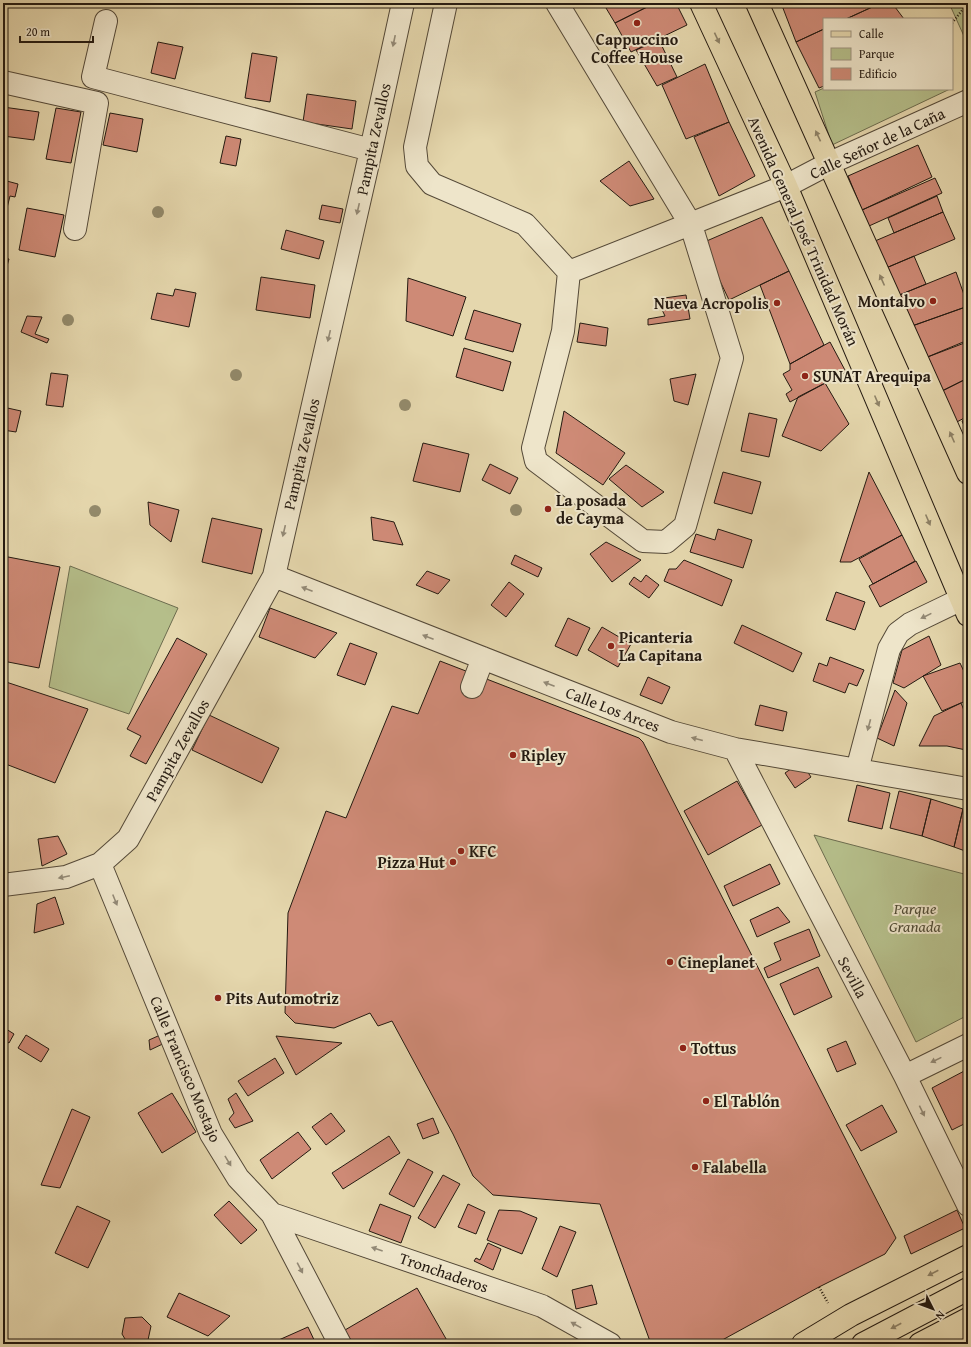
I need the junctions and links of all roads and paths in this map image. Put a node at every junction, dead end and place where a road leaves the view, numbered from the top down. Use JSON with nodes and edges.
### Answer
{"nodes":[{"id":1,"x":403,"y":3,"type":"edge"},
{"id":2,"x":446,"y":3,"type":"edge"},
{"id":3,"x":557,"y":3,"type":"edge"},
{"id":4,"x":701,"y":3,"type":"edge"},
{"id":5,"x":757,"y":3,"type":"edge"},
{"id":6,"x":968,"y":3,"type":"edge"},
{"id":7,"x":106,"y":21,"type":"dead end"},
{"id":8,"x":953,"y":22,"type":"edge"},
{"id":9,"x":3,"y":82,"type":"edge"},
{"id":10,"x":968,"y":101,"type":"edge"},
{"id":11,"x":371,"y":150,"type":"junction"},
{"id":12,"x":830,"y":164,"type":"junction"},
{"id":13,"x":786,"y":186,"type":"junction"},
{"id":14,"x":691,"y":225,"type":"junction"},
{"id":15,"x":75,"y":229,"type":"dead end"},
{"id":16,"x":569,"y":272,"type":"junction"},
{"id":17,"x":968,"y":473,"type":"edge"},
{"id":18,"x":274,"y":576,"type":"junction"},
{"id":19,"x":966,"y":603,"type":"edge"},
{"id":20,"x":483,"y":658,"type":"junction"},
{"id":21,"x":472,"y":687,"type":"dead end"},
{"id":22,"x":735,"y":749,"type":"junction"},
{"id":23,"x":857,"y":770,"type":"junction"},
{"id":24,"x":968,"y":789,"type":"edge"},
{"id":25,"x":100,"y":864,"type":"junction"},
{"id":26,"x":3,"y":885,"type":"edge"},
{"id":27,"x":968,"y":1045,"type":"edge"},
{"id":28,"x":905,"y":1076,"type":"junction"},
{"id":29,"x":968,"y":1205,"type":"edge"},
{"id":30,"x":272,"y":1214,"type":"junction"},
{"id":31,"x":968,"y":1256,"type":"edge"},
{"id":32,"x":968,"y":1289,"type":"edge"},
{"id":33,"x":968,"y":1319,"type":"edge"},
{"id":34,"x":968,"y":1342,"type":"edge"},
{"id":35,"x":340,"y":1344,"type":"edge"},
{"id":36,"x":610,"y":1344,"type":"edge"},
{"id":37,"x":803,"y":1344,"type":"edge"},
{"id":38,"x":863,"y":1344,"type":"edge"},
{"id":39,"x":920,"y":1344,"type":"edge"},
{"id":40,"x":963,"y":1344,"type":"edge"}],
"edges":[{"from":1,"to":11,"type":"street","name":"Pampita Zevallos","one_way":true},
{"from":2,"to":16,"type":"street"},
{"from":3,"to":14,"type":"street"},
{"from":4,"to":13,"type":"main road","name":"Avenida General José Trinidad Morán","one_way":true},
{"from":12,"to":5,"type":"main road","one_way":true},
{"from":6,"to":8,"type":"path"},
{"from":7,"to":11,"type":"street"},
{"from":9,"to":15,"type":"street"},
{"from":10,"to":12,"type":"street","name":"Calle Señor de la Caña"},
{"from":11,"to":18,"type":"street","name":"Pampita Zevallos","one_way":true},
{"from":12,"to":13,"type":"street","name":"Calle Señor de la Caña"},
{"from":17,"to":12,"type":"main road","one_way":true},
{"from":13,"to":14,"type":"street","name":"Calle Señor de la Caña"},
{"from":13,"to":19,"type":"main road","name":"Avenida General José Trinidad Morán","one_way":true},
{"from":14,"to":16,"type":"street","name":"Calle Señor de la Caña"},
{"from":14,"to":16,"type":"street"},
{"from":20,"to":18,"type":"street","name":"Calle Los Arces","one_way":true},
{"from":18,"to":25,"type":"street","name":"Pampita Zevallos"},
{"from":19,"to":23,"type":"street","one_way":true},
{"from":20,"to":21,"type":"street"},
{"from":22,"to":20,"type":"street","name":"Calle Los Arces","one_way":true},
{"from":22,"to":23,"type":"street","name":"Calle Los Arces"},
{"from":22,"to":28,"type":"street","name":"Sevilla"},
{"from":23,"to":24,"type":"street","name":"Calle Los Arces"},
{"from":25,"to":26,"type":"street","one_way":true},
{"from":25,"to":30,"type":"street","name":"Calle Francisco Mostajo","one_way":true},
{"from":27,"to":28,"type":"street","one_way":true},
{"from":28,"to":29,"type":"street","name":"Sevilla","one_way":true},
{"from":30,"to":35,"type":"street","name":"Calle Francisco Mostajo","one_way":true},
{"from":36,"to":30,"type":"street","name":"Tronchaderos","one_way":true},
{"from":31,"to":37,"type":"main road","one_way":true},
{"from":32,"to":38,"type":"main road","one_way":true},
{"from":33,"to":39,"type":"main road"},
{"from":34,"to":40,"type":"main road"}]}
